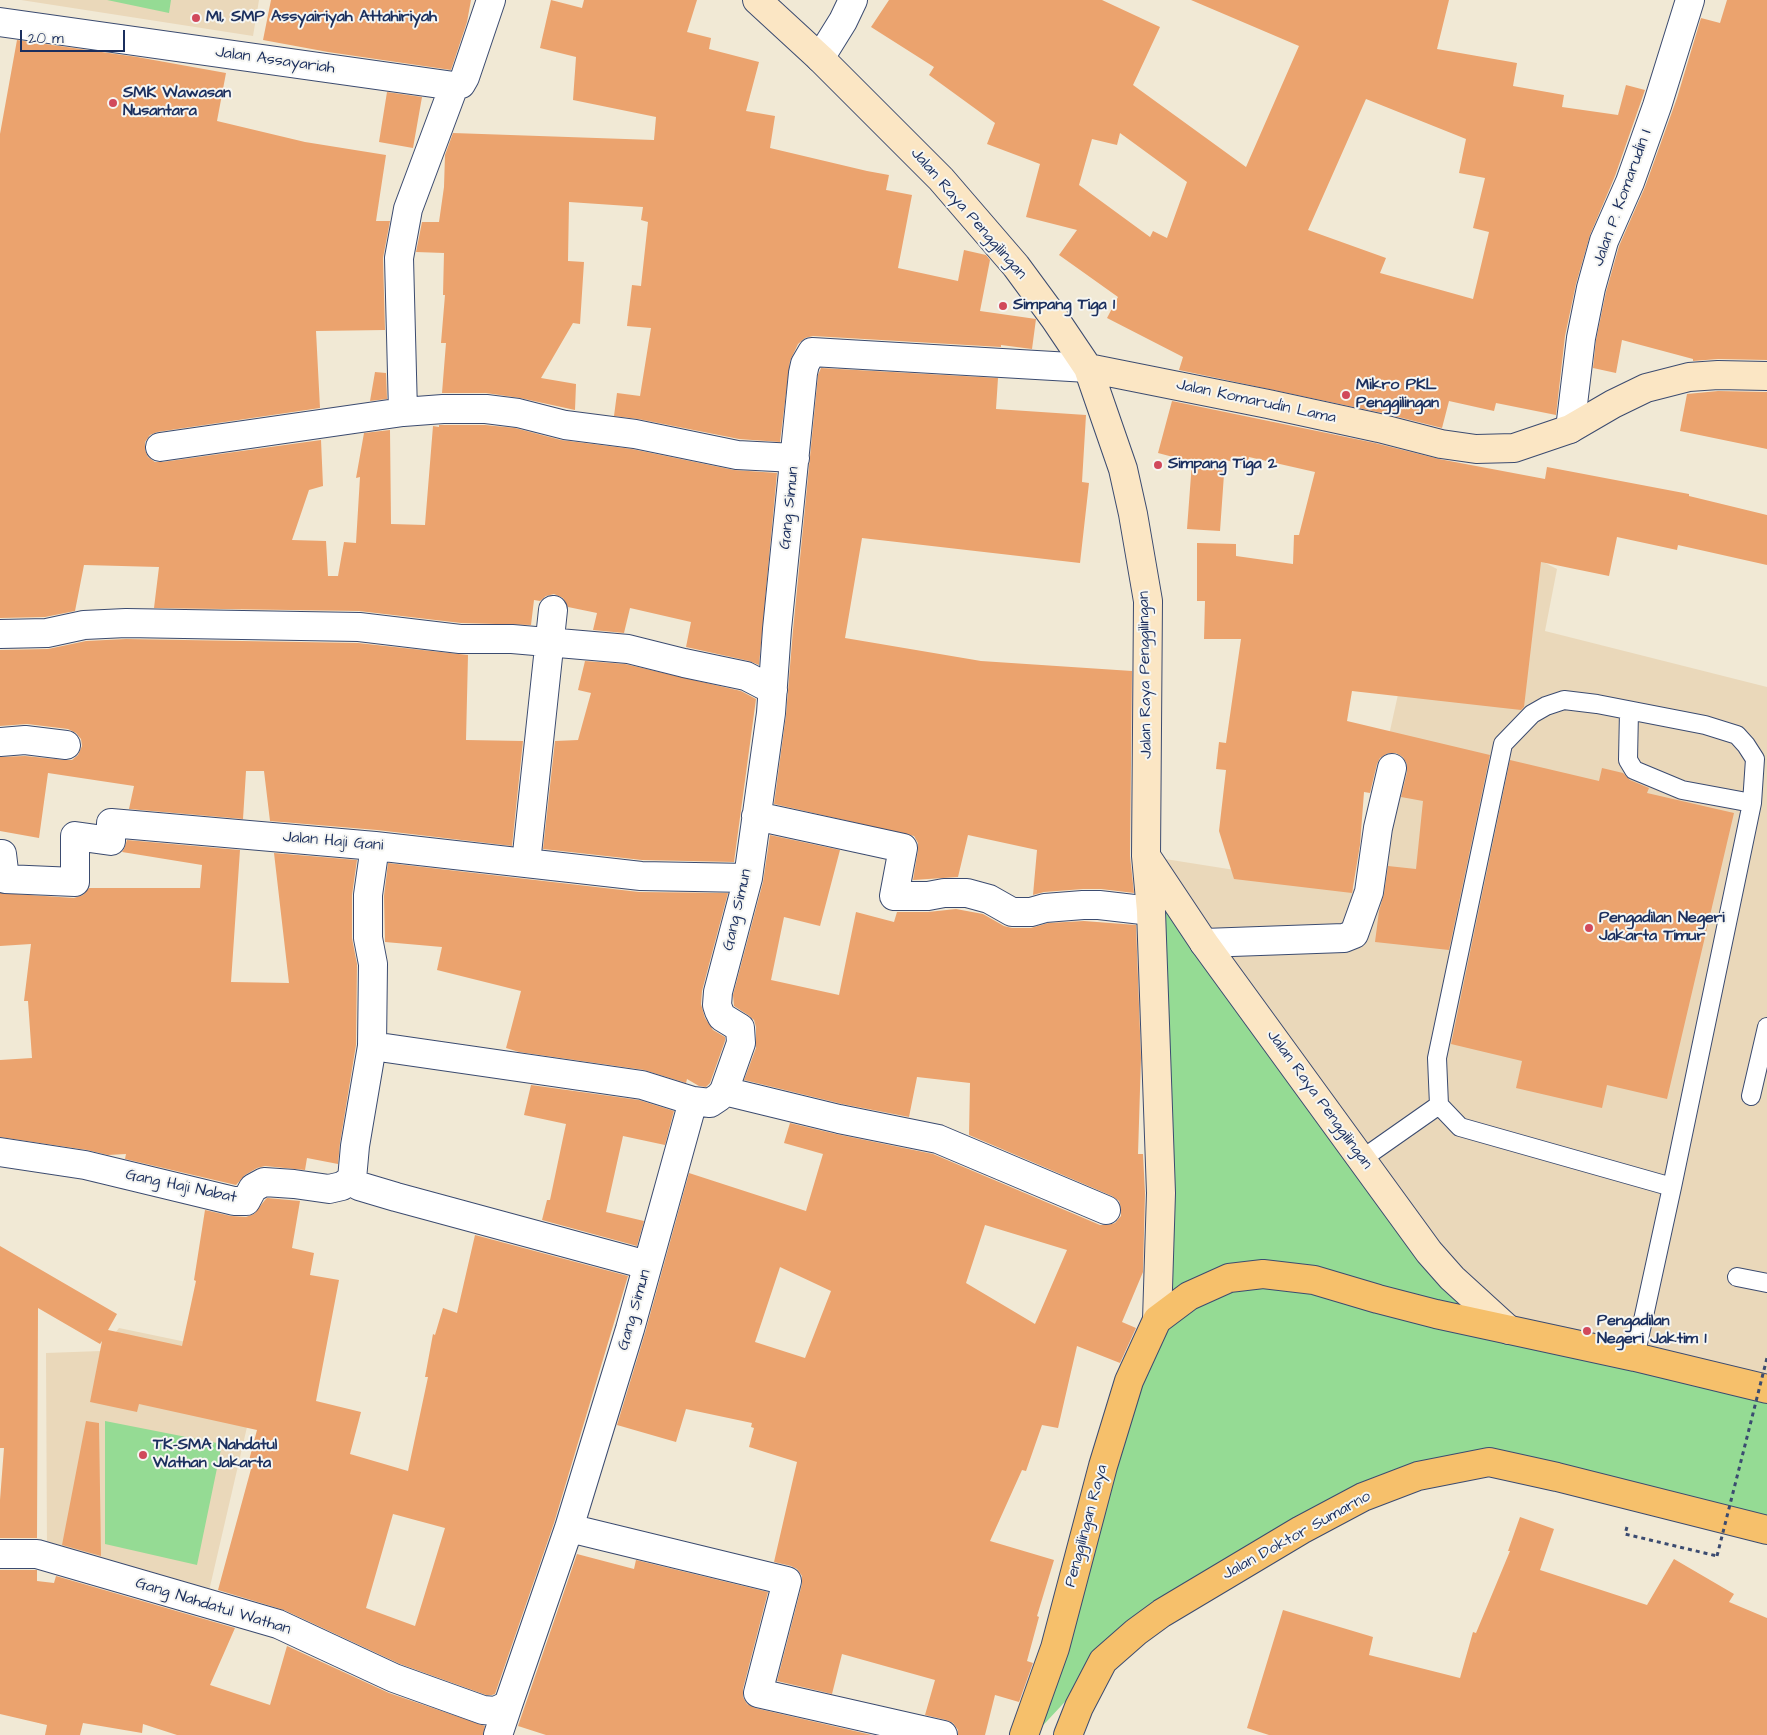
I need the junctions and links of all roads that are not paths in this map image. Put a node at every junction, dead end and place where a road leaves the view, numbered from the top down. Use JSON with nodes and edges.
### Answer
{"nodes":[{"id":1,"x":491,"y":0,"type":"edge"},
{"id":2,"x":757,"y":0,"type":"edge"},
{"id":3,"x":853,"y":0,"type":"edge"},
{"id":4,"x":1690,"y":0,"type":"edge"},
{"id":5,"x":0,"y":22,"type":"edge"},
{"id":6,"x":820,"y":58,"type":"junction"},
{"id":7,"x":454,"y":86,"type":"junction"},
{"id":8,"x":1088,"y":368,"type":"junction"},
{"id":9,"x":1767,"y":376,"type":"edge"},
{"id":10,"x":403,"y":412,"type":"junction"},
{"id":11,"x":1570,"y":429,"type":"junction"},
{"id":12,"x":160,"y":447,"type":"dead end"},
{"id":13,"x":795,"y":458,"type":"junction"},
{"id":14,"x":554,"y":610,"type":"dead end"},
{"id":15,"x":0,"y":634,"type":"edge"},
{"id":16,"x":549,"y":642,"type":"junction"},
{"id":17,"x":772,"y":690,"type":"junction"},
{"id":18,"x":1629,"y":711,"type":"junction"},
{"id":19,"x":0,"y":742,"type":"edge"},
{"id":20,"x":66,"y":745,"type":"dead end"},
{"id":21,"x":1392,"y":768,"type":"dead end"},
{"id":22,"x":1752,"y":802,"type":"junction"},
{"id":23,"x":756,"y":816,"type":"junction"},
{"id":24,"x":375,"y":846,"type":"junction"},
{"id":25,"x":0,"y":854,"type":"edge"},
{"id":26,"x":1146,"y":856,"type":"junction"},
{"id":27,"x":526,"y":863,"type":"junction"},
{"id":28,"x":748,"y":878,"type":"junction"},
{"id":29,"x":1151,"y":911,"type":"junction"},
{"id":30,"x":1204,"y":943,"type":"junction"},
{"id":31,"x":1767,"y":1027,"type":"edge"},
{"id":32,"x":372,"y":1046,"type":"junction"},
{"id":33,"x":724,"y":1091,"type":"junction"},
{"id":34,"x":1751,"y":1096,"type":"dead end"},
{"id":35,"x":693,"y":1101,"type":"junction"},
{"id":36,"x":1439,"y":1105,"type":"junction"},
{"id":37,"x":0,"y":1152,"type":"edge"},
{"id":38,"x":1362,"y":1159,"type":"junction"},
{"id":39,"x":352,"y":1179,"type":"junction"},
{"id":40,"x":1672,"y":1187,"type":"junction"},
{"id":41,"x":1106,"y":1210,"type":"dead end"},
{"id":42,"x":647,"y":1265,"type":"junction"},
{"id":43,"x":1737,"y":1277,"type":"dead end"},
{"id":44,"x":1767,"y":1283,"type":"edge"},
{"id":45,"x":1158,"y":1320,"type":"junction"},
{"id":46,"x":1509,"y":1330,"type":"junction"},
{"id":47,"x":1635,"y":1357,"type":"junction"},
{"id":48,"x":1767,"y":1389,"type":"edge"},
{"id":49,"x":569,"y":1528,"type":"junction"},
{"id":50,"x":1767,"y":1530,"type":"edge"},
{"id":51,"x":0,"y":1554,"type":"edge"},
{"id":52,"x":512,"y":1693,"type":"junction"},
{"id":53,"x":498,"y":1735,"type":"edge"},
{"id":54,"x":943,"y":1735,"type":"edge"},
{"id":55,"x":1024,"y":1735,"type":"edge"},
{"id":56,"x":1068,"y":1735,"type":"edge"}],
"edges":[{"from":1,"to":7,"type":"street"},
{"from":2,"to":6,"type":"main road","name":"Jalan Raya Penggilingan"},
{"from":3,"to":6,"type":"street"},
{"from":4,"to":11,"type":"street","name":"Jalan P. Komarudin I"},
{"from":5,"to":7,"type":"street","name":"Jalan Assayariah"},
{"from":6,"to":8,"type":"main road","name":"Jalan Raya Penggilingan"},
{"from":7,"to":10,"type":"street"},
{"from":8,"to":11,"type":"main road","name":"Jalan Komarudin Lama"},
{"from":8,"to":13,"type":"street","name":"Gang Simun"},
{"from":8,"to":26,"type":"main road","name":"Jalan Raya Penggilingan"},
{"from":9,"to":11,"type":"main road","name":"Jalan Komarudin Lama"},
{"from":10,"to":12,"type":"street"},
{"from":10,"to":13,"type":"street"},
{"from":13,"to":17,"type":"street","name":"Gang Simun"},
{"from":14,"to":16,"type":"street"},
{"from":15,"to":16,"type":"street"},
{"from":16,"to":17,"type":"street"},
{"from":16,"to":27,"type":"street"},
{"from":17,"to":23,"type":"street","name":"Gang Simun"},
{"from":18,"to":22,"type":"lane"},
{"from":18,"to":22,"type":"lane"},
{"from":18,"to":36,"type":"lane"},
{"from":19,"to":20,"type":"street"},
{"from":21,"to":30,"type":"street"},
{"from":22,"to":40,"type":"lane"},
{"from":23,"to":28,"type":"street","name":"Gang Simun"},
{"from":23,"to":29,"type":"street"},
{"from":24,"to":25,"type":"street","name":"Jalan Haji Gani"},
{"from":24,"to":27,"type":"street","name":"Jalan Haji Gani"},
{"from":24,"to":32,"type":"street"},
{"from":26,"to":29,"type":"main road","name":"Jalan Raya Penggilingan"},
{"from":26,"to":30,"type":"main road","name":"Jalan Raya Penggilingan"},
{"from":27,"to":28,"type":"street","name":"Jalan Haji Gani"},
{"from":28,"to":33,"type":"street","name":"Gang Simun"},
{"from":29,"to":45,"type":"main road","name":"Jalan Raya Penggilingan"},
{"from":30,"to":38,"type":"main road","name":"Jalan Raya Penggilingan"},
{"from":31,"to":34,"type":"lane"},
{"from":32,"to":35,"type":"street"},
{"from":32,"to":39,"type":"street"},
{"from":33,"to":35,"type":"street"},
{"from":33,"to":41,"type":"street"},
{"from":35,"to":42,"type":"street","name":"Gang Simun"},
{"from":36,"to":38,"type":"lane"},
{"from":36,"to":40,"type":"lane"},
{"from":37,"to":39,"type":"street","name":"Gang Haji Nabat"},
{"from":38,"to":46,"type":"main road","name":"Jalan Raya Penggilingan"},
{"from":39,"to":42,"type":"street"},
{"from":40,"to":47,"type":"lane"},
{"from":42,"to":49,"type":"street","name":"Gang Simun"},
{"from":43,"to":44,"type":"lane"},
{"from":45,"to":46,"type":"main road"},
{"from":45,"to":55,"type":"main road","name":"Penggilingan Raya"},
{"from":46,"to":47,"type":"main road"},
{"from":47,"to":48,"type":"main road"},
{"from":49,"to":52,"type":"street","name":"Gang Simun"},
{"from":49,"to":54,"type":"street"},
{"from":50,"to":56,"type":"main road","name":"Jalan Doktor Sumarno"},
{"from":51,"to":52,"type":"street","name":"Gang Nahdatul Wathan"},
{"from":52,"to":53,"type":"street","name":"Gang Simun"}]}
